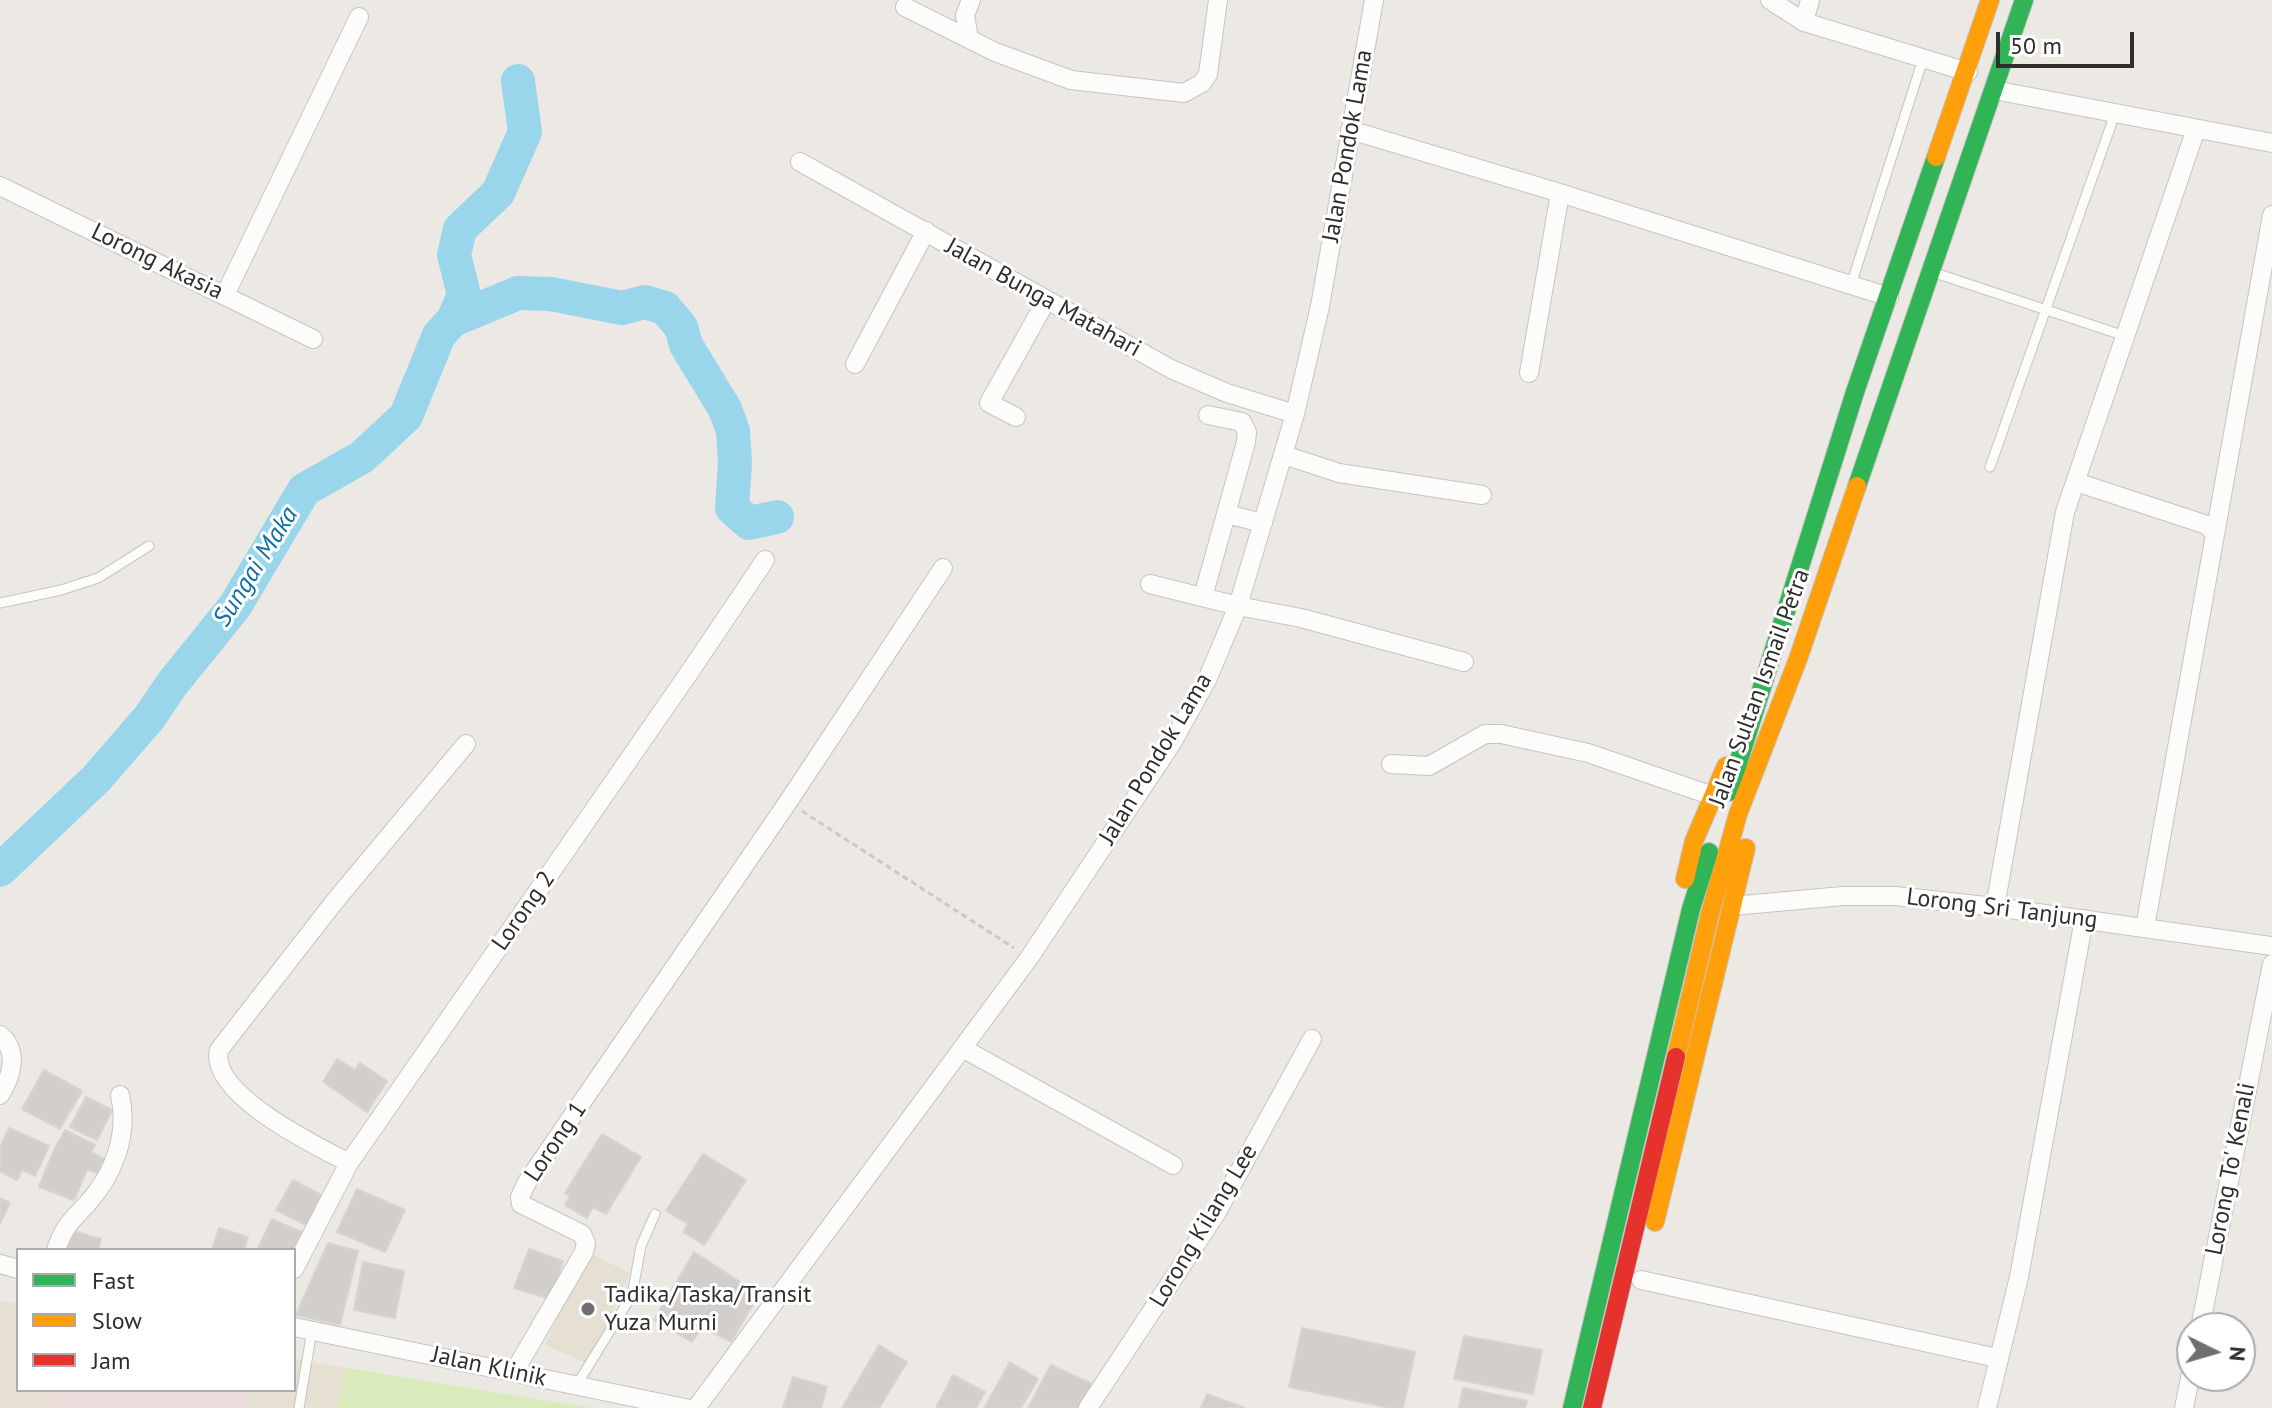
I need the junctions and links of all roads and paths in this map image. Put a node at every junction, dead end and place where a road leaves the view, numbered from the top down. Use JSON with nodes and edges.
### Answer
{"nodes":[{"id":1,"x":971,"y":0,"type":"edge"},
{"id":2,"x":1218,"y":0,"type":"edge"},
{"id":3,"x":1374,"y":0,"type":"edge"},
{"id":4,"x":1770,"y":0,"type":"edge"},
{"id":5,"x":1810,"y":0,"type":"edge"},
{"id":6,"x":1990,"y":0,"type":"edge"},
{"id":7,"x":2024,"y":0,"type":"edge"},
{"id":8,"x":905,"y":7,"type":"dead end"},
{"id":9,"x":359,"y":17,"type":"dead end"},
{"id":10,"x":1804,"y":22,"type":"junction"},
{"id":11,"x":969,"y":39,"type":"junction"},
{"id":12,"x":1923,"y":59,"type":"junction"},
{"id":13,"x":1968,"y":72,"type":"junction"},
{"id":14,"x":1994,"y":90,"type":"junction"},
{"id":15,"x":2116,"y":111,"type":"junction"},
{"id":16,"x":2196,"y":129,"type":"junction"},
{"id":17,"x":1350,"y":130,"type":"junction"},
{"id":18,"x":2272,"y":143,"type":"edge"},
{"id":19,"x":800,"y":162,"type":"dead end"},
{"id":20,"x":0,"y":186,"type":"edge"},
{"id":21,"x":1560,"y":193,"type":"junction"},
{"id":22,"x":2272,"y":215,"type":"edge"},
{"id":23,"x":926,"y":231,"type":"junction"},
{"id":24,"x":1932,"y":272,"type":"junction"},
{"id":25,"x":1851,"y":286,"type":"junction"},
{"id":26,"x":225,"y":295,"type":"junction"},
{"id":27,"x":1889,"y":297,"type":"junction"},
{"id":28,"x":1046,"y":301,"type":"junction"},
{"id":29,"x":2045,"y":309,"type":"junction"},
{"id":30,"x":2125,"y":336,"type":"junction"},
{"id":31,"x":313,"y":339,"type":"dead end"},
{"id":32,"x":855,"y":364,"type":"dead end"},
{"id":33,"x":1529,"y":373,"type":"dead end"},
{"id":34,"x":1295,"y":414,"type":"junction"},
{"id":35,"x":1208,"y":415,"type":"dead end"},
{"id":36,"x":1016,"y":417,"type":"dead end"},
{"id":37,"x":1284,"y":455,"type":"junction"},
{"id":38,"x":1990,"y":467,"type":"dead end"},
{"id":39,"x":2076,"y":482,"type":"junction"},
{"id":40,"x":1482,"y":495,"type":"dead end"},
{"id":41,"x":1226,"y":514,"type":"junction"},
{"id":42,"x":1263,"y":523,"type":"junction"},
{"id":43,"x":2215,"y":534,"type":"junction"},
{"id":44,"x":149,"y":546,"type":"dead end"},
{"id":45,"x":765,"y":560,"type":"dead end"},
{"id":46,"x":943,"y":568,"type":"dead end"},
{"id":47,"x":1150,"y":584,"type":"dead end"},
{"id":48,"x":1203,"y":597,"type":"junction"},
{"id":49,"x":0,"y":603,"type":"edge"},
{"id":50,"x":1238,"y":606,"type":"junction"},
{"id":51,"x":1798,"y":659,"type":"junction"},
{"id":52,"x":1464,"y":662,"type":"dead end"},
{"id":53,"x":1768,"y":673,"type":"junction"},
{"id":54,"x":466,"y":744,"type":"dead end"},
{"id":55,"x":1391,"y":764,"type":"dead end"},
{"id":56,"x":1713,"y":796,"type":"junction"},
{"id":57,"x":788,"y":802,"type":"junction"},
{"id":58,"x":1732,"y":906,"type":"junction"},
{"id":59,"x":1995,"y":907,"type":"junction"},
{"id":60,"x":2084,"y":919,"type":"junction"},
{"id":61,"x":2145,"y":927,"type":"junction"},
{"id":62,"x":2272,"y":946,"type":"edge"},
{"id":63,"x":1029,"y":958,"type":"junction"},
{"id":64,"x":2272,"y":964,"type":"edge"},
{"id":65,"x":0,"y":1035,"type":"edge"},
{"id":66,"x":1312,"y":1039,"type":"dead end"},
{"id":67,"x":964,"y":1049,"type":"junction"},
{"id":68,"x":4,"y":1088,"type":"edge"},
{"id":69,"x":120,"y":1095,"type":"dead end"},
{"id":70,"x":349,"y":1163,"type":"junction"},
{"id":71,"x":1173,"y":1165,"type":"dead end"},
{"id":72,"x":655,"y":1214,"type":"dead end"},
{"id":73,"x":57,"y":1248,"type":"edge"},
{"id":74,"x":296,"y":1265,"type":"edge"},
{"id":75,"x":1641,"y":1280,"type":"junction"},
{"id":76,"x":2203,"y":1312,"type":"edge"},
{"id":77,"x":303,"y":1328,"type":"edge"},
{"id":78,"x":1997,"y":1358,"type":"junction"},
{"id":79,"x":514,"y":1372,"type":"junction"},
{"id":80,"x":576,"y":1386,"type":"junction"},
{"id":81,"x":299,"y":1408,"type":"edge"},
{"id":82,"x":685,"y":1408,"type":"edge"},
{"id":83,"x":1088,"y":1408,"type":"edge"},
{"id":84,"x":1560,"y":1408,"type":"edge"},
{"id":85,"x":1572,"y":1408,"type":"edge"},
{"id":86,"x":1592,"y":1408,"type":"edge"},
{"id":87,"x":1610,"y":1408,"type":"edge"},
{"id":88,"x":1987,"y":1408,"type":"edge"}],
"edges":[{"from":1,"to":11,"type":"street"},
{"from":2,"to":11,"type":"street"},
{"from":3,"to":17,"type":"street","name":"Jalan Pondok Lama"},
{"from":4,"to":10,"type":"street"},
{"from":5,"to":10,"type":"street"},
{"from":6,"to":13,"type":"main road","name":"Jalan Sultan Ismail Petra"},
{"from":7,"to":14,"type":"main road","name":"Jalan Sultan Ismail Petra"},
{"from":8,"to":11,"type":"street"},
{"from":9,"to":26,"type":"street"},
{"from":10,"to":12,"type":"street"},
{"from":12,"to":13,"type":"street"},
{"from":12,"to":25,"type":"lane"},
{"from":13,"to":27,"type":"main road","name":"Jalan Sultan Ismail Petra"},
{"from":14,"to":15,"type":"street"},
{"from":14,"to":24,"type":"main road","name":"Jalan Sultan Ismail Petra"},
{"from":15,"to":16,"type":"street"},
{"from":15,"to":29,"type":"lane"},
{"from":16,"to":18,"type":"street"},
{"from":16,"to":30,"type":"street"},
{"from":17,"to":21,"type":"street"},
{"from":17,"to":34,"type":"street","name":"Jalan Pondok Lama"},
{"from":19,"to":23,"type":"street","name":"Jalan Bunga Matahari"},
{"from":20,"to":26,"type":"street","name":"Lorong Akasia"},
{"from":21,"to":25,"type":"street"},
{"from":21,"to":33,"type":"street"},
{"from":22,"to":43,"type":"street"},
{"from":23,"to":28,"type":"street","name":"Jalan Bunga Matahari"},
{"from":23,"to":32,"type":"street"},
{"from":24,"to":29,"type":"lane"},
{"from":24,"to":51,"type":"main road","name":"Jalan Sultan Ismail Petra"},
{"from":25,"to":27,"type":"street"},
{"from":26,"to":31,"type":"street","name":"Lorong Akasia"},
{"from":27,"to":53,"type":"main road","name":"Jalan Sultan Ismail Petra"},
{"from":28,"to":34,"type":"street","name":"Jalan Bunga Matahari"},
{"from":28,"to":36,"type":"street"},
{"from":29,"to":30,"type":"lane"},
{"from":29,"to":38,"type":"lane"},
{"from":30,"to":39,"type":"street"},
{"from":34,"to":37,"type":"street","name":"Jalan Pondok Lama"},
{"from":35,"to":41,"type":"street"},
{"from":37,"to":40,"type":"street"},
{"from":37,"to":42,"type":"street","name":"Jalan Pondok Lama"},
{"from":39,"to":43,"type":"street"},
{"from":39,"to":59,"type":"street"},
{"from":41,"to":42,"type":"street"},
{"from":41,"to":48,"type":"street"},
{"from":42,"to":50,"type":"street","name":"Jalan Pondok Lama"},
{"from":43,"to":61,"type":"street"},
{"from":44,"to":49,"type":"lane"},
{"from":45,"to":70,"type":"street","name":"Lorong 2"},
{"from":46,"to":57,"type":"street"},
{"from":47,"to":48,"type":"street"},
{"from":48,"to":50,"type":"street"},
{"from":50,"to":52,"type":"street"},
{"from":50,"to":63,"type":"street","name":"Jalan Pondok Lama"},
{"from":51,"to":58,"type":"main road"},
{"from":51,"to":86,"type":"main road","name":"Jalan Sultan Ismail Petra"},
{"from":53,"to":56,"type":"main road"},
{"from":53,"to":85,"type":"main road","name":"Jalan Sultan Ismail Petra"},
{"from":54,"to":70,"type":"street"},
{"from":55,"to":56,"type":"street"},
{"from":56,"to":84,"type":"main road"},
{"from":57,"to":63,"type":"path"},
{"from":57,"to":79,"type":"street","name":"Lorong 1"},
{"from":58,"to":59,"type":"street","name":"Lorong Sri Tanjung"},
{"from":58,"to":75,"type":"main road"},
{"from":59,"to":60,"type":"street","name":"Lorong Sri Tanjung"},
{"from":60,"to":61,"type":"street","name":"Lorong Sri Tanjung"},
{"from":60,"to":78,"type":"street"},
{"from":61,"to":62,"type":"street","name":"Lorong Sri Tanjung"},
{"from":63,"to":67,"type":"street","name":"Jalan Pondok Lama"},
{"from":64,"to":76,"type":"street","name":"Lorong To' Kenali"},
{"from":65,"to":68,"type":"street"},
{"from":66,"to":83,"type":"street","name":"Lorong Kilang Lee"},
{"from":67,"to":71,"type":"street"},
{"from":67,"to":82,"type":"street","name":"Jalan Pondok Lama"},
{"from":69,"to":73,"type":"street"},
{"from":70,"to":74,"type":"street","name":"Lorong 2"},
{"from":72,"to":80,"type":"lane"},
{"from":75,"to":78,"type":"street"},
{"from":75,"to":87,"type":"main road"},
{"from":77,"to":79,"type":"street","name":"Jalan Klinik"},
{"from":77,"to":81,"type":"lane"},
{"from":78,"to":88,"type":"street"},
{"from":79,"to":80,"type":"street","name":"Jalan Klinik"},
{"from":80,"to":82,"type":"street","name":"Jalan Klinik"}]}
